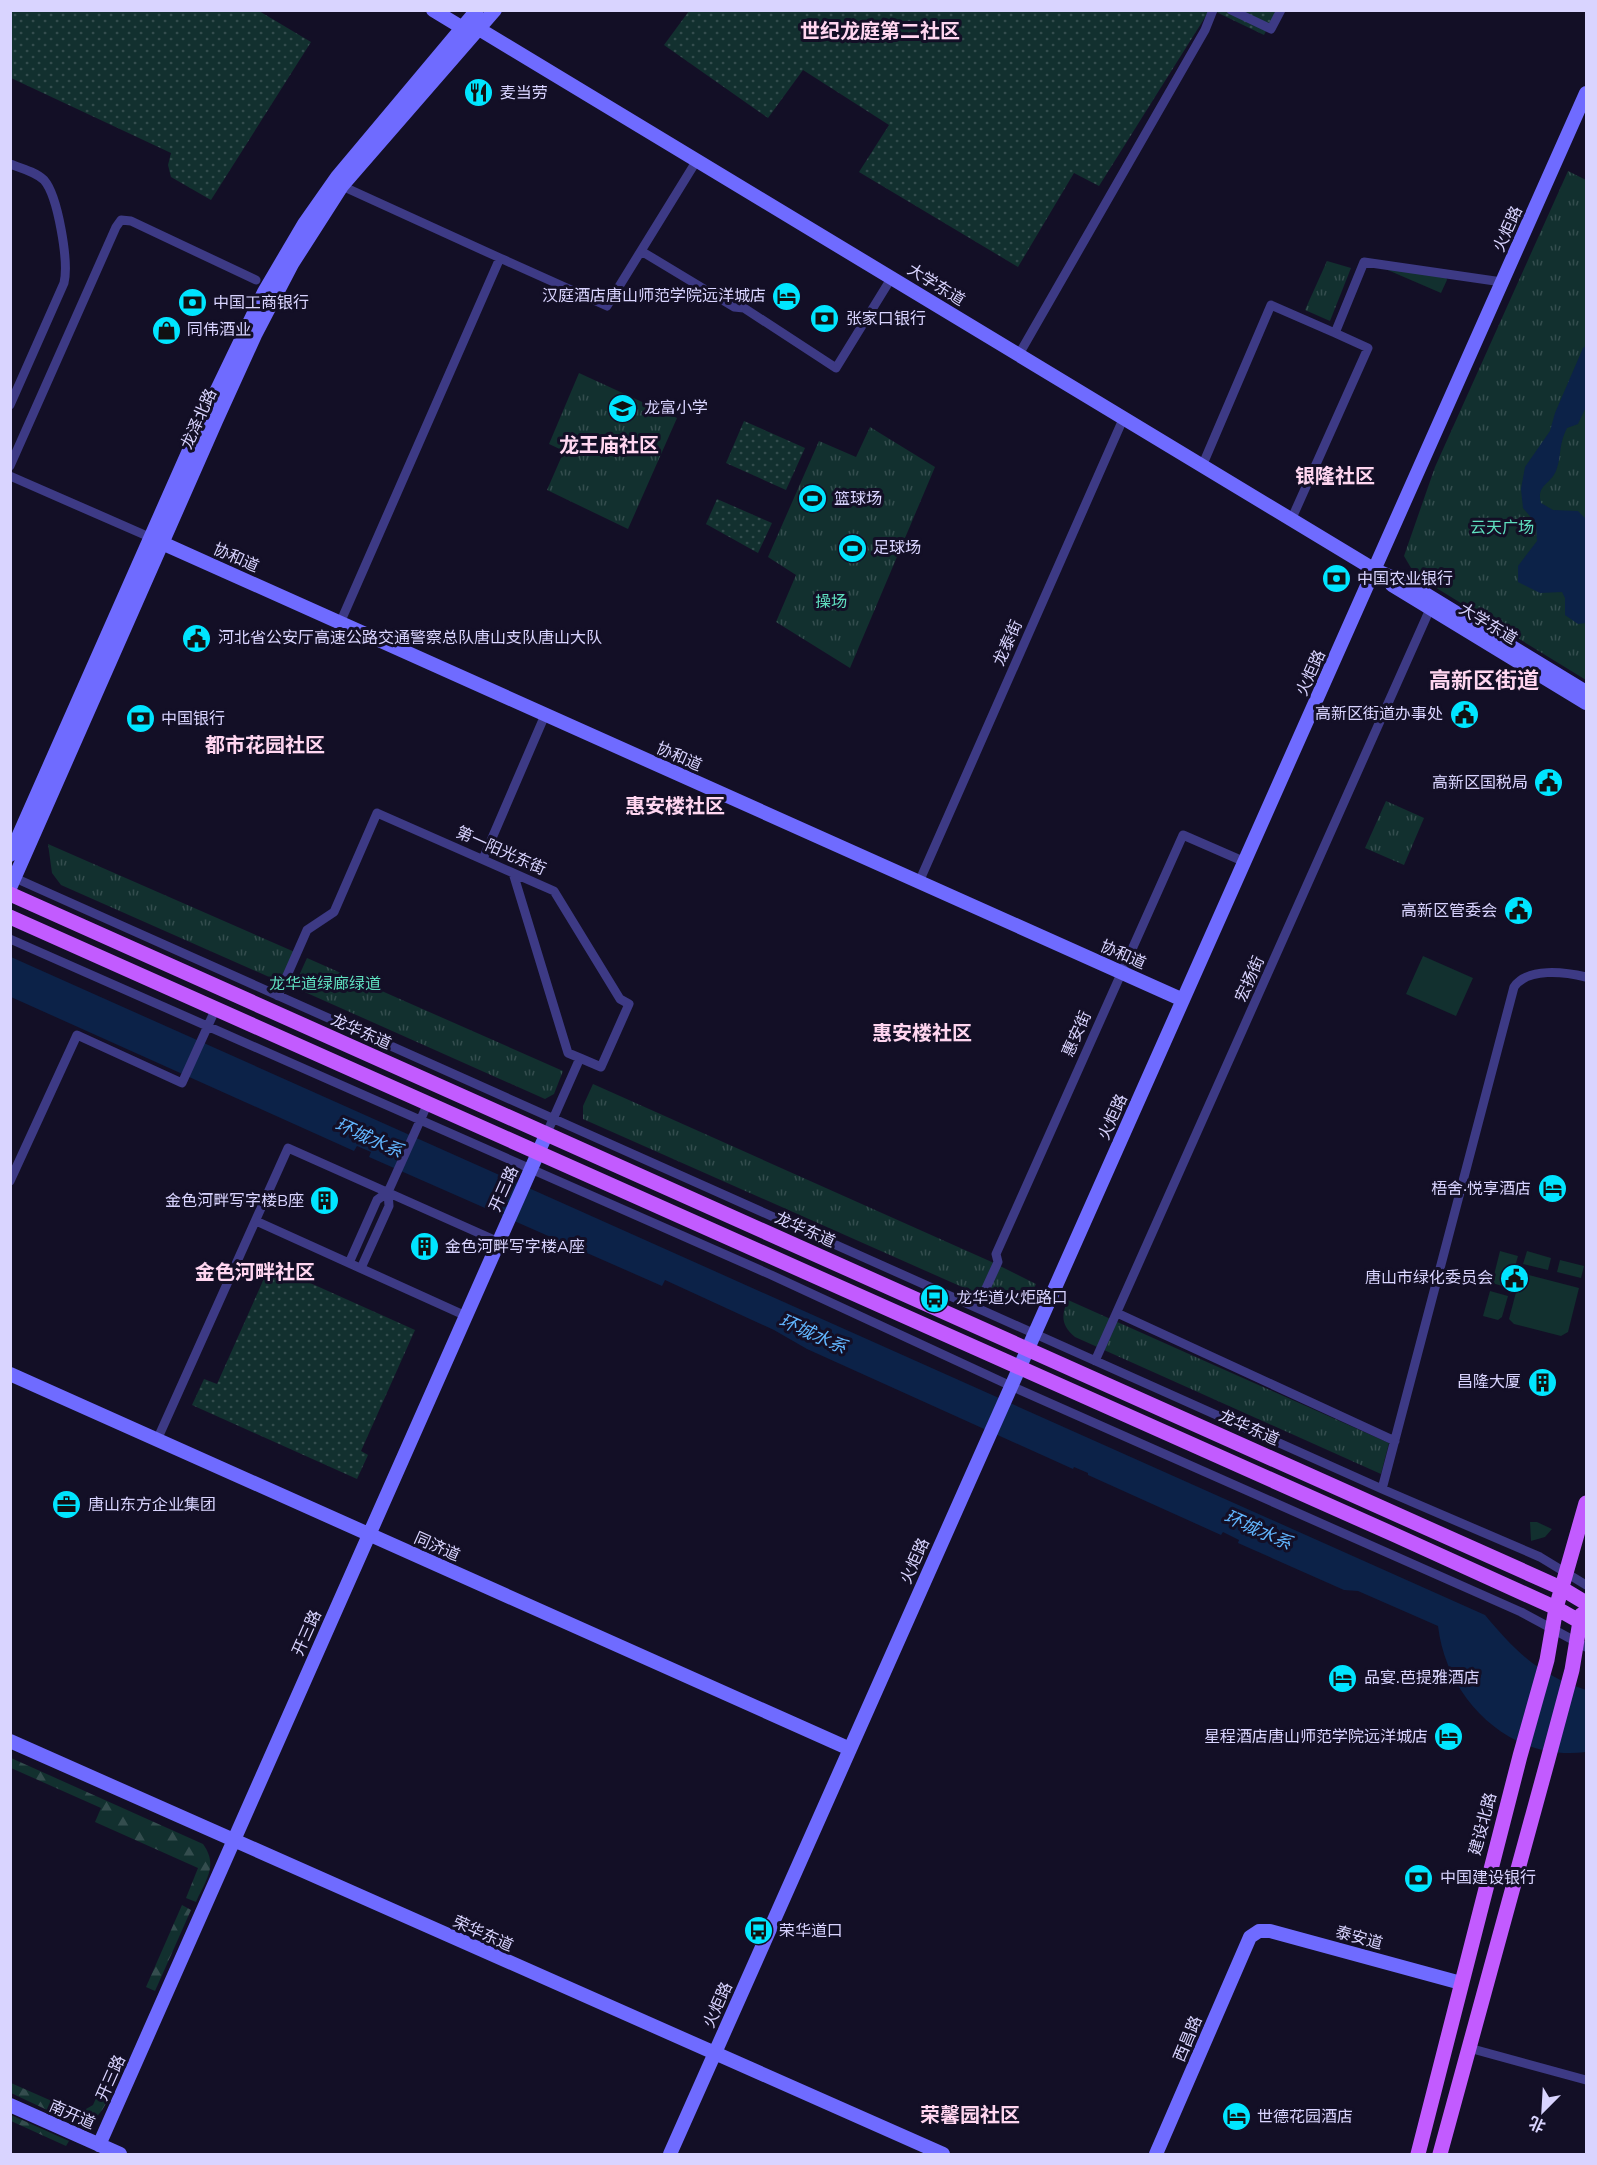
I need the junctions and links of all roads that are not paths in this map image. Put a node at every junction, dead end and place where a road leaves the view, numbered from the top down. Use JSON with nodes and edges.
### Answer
{"nodes":[{"id":1,"x":433,"y":10,"type":"edge"},
{"id":2,"x":495,"y":10,"type":"edge"},
{"id":3,"x":1213,"y":10,"type":"edge"},
{"id":4,"x":1231,"y":10,"type":"edge"},
{"id":5,"x":1281,"y":10,"type":"edge"},
{"id":6,"x":471,"y":12,"type":"edge"},
{"id":7,"x":461,"y":27,"type":"junction"},
{"id":8,"x":479,"y":29,"type":"junction"},
{"id":9,"x":1587,"y":93,"type":"edge"},
{"id":10,"x":697,"y":160,"type":"junction"},
{"id":11,"x":10,"y":164,"type":"edge"},
{"id":12,"x":339,"y":182,"type":"junction"},
{"id":13,"x":641,"y":251,"type":"junction"},
{"id":14,"x":500,"y":258,"type":"junction"},
{"id":15,"x":892,"y":277,"type":"junction"},
{"id":16,"x":256,"y":280,"type":"dead end"},
{"id":17,"x":1503,"y":282,"type":"junction"},
{"id":18,"x":1335,"y":333,"type":"junction"},
{"id":19,"x":1018,"y":356,"type":"junction"},
{"id":20,"x":10,"y":405,"type":"edge"},
{"id":21,"x":1124,"y":417,"type":"junction"},
{"id":22,"x":1203,"y":464,"type":"junction"},
{"id":23,"x":10,"y":466,"type":"edge"},
{"id":24,"x":10,"y":476,"type":"edge"},
{"id":25,"x":1292,"y":518,"type":"junction"},
{"id":26,"x":156,"y":541,"type":"junction"},
{"id":27,"x":1375,"y":570,"type":"junction"},
{"id":28,"x":1430,"y":609,"type":"junction"},
{"id":29,"x":340,"y":623,"type":"junction"},
{"id":30,"x":1587,"y":692,"type":"edge"},
{"id":31,"x":1587,"y":703,"type":"edge"},
{"id":32,"x":545,"y":715,"type":"junction"},
{"id":33,"x":10,"y":855,"type":"edge"},
{"id":34,"x":483,"y":859,"type":"junction"},
{"id":35,"x":1245,"y":862,"type":"junction"},
{"id":36,"x":513,"y":873,"type":"junction"},
{"id":37,"x":919,"y":882,"type":"junction"},
{"id":38,"x":13,"y":883,"type":"edge"},
{"id":39,"x":10,"y":894,"type":"edge"},
{"id":40,"x":10,"y":917,"type":"edge"},
{"id":41,"x":10,"y":939,"type":"edge"},
{"id":42,"x":1121,"y":973,"type":"junction"},
{"id":43,"x":1587,"y":977,"type":"edge"},
{"id":44,"x":278,"y":996,"type":"junction"},
{"id":45,"x":1183,"y":1000,"type":"junction"},
{"id":46,"x":216,"y":1008,"type":"junction"},
{"id":47,"x":207,"y":1028,"type":"junction"},
{"id":48,"x":580,"y":1058,"type":"junction"},
{"id":49,"x":428,"y":1103,"type":"junction"},
{"id":50,"x":553,"y":1119,"type":"junction"},
{"id":51,"x":420,"y":1122,"type":"junction"},
{"id":52,"x":546,"y":1135,"type":"junction"},
{"id":53,"x":539,"y":1153,"type":"junction"},
{"id":54,"x":528,"y":1177,"type":"junction"},
{"id":55,"x":10,"y":1181,"type":"edge"},
{"id":56,"x":388,"y":1192,"type":"junction"},
{"id":57,"x":256,"y":1221,"type":"junction"},
{"id":58,"x":499,"y":1242,"type":"junction"},
{"id":59,"x":349,"y":1263,"type":"junction"},
{"id":60,"x":361,"y":1268,"type":"junction"},
{"id":61,"x":977,"y":1308,"type":"junction"},
{"id":62,"x":1117,"y":1313,"type":"junction"},
{"id":63,"x":466,"y":1316,"type":"junction"},
{"id":64,"x":1032,"y":1341,"type":"junction"},
{"id":65,"x":1095,"y":1361,"type":"junction"},
{"id":66,"x":1020,"y":1367,"type":"junction"},
{"id":67,"x":10,"y":1374,"type":"edge"},
{"id":68,"x":1009,"y":1393,"type":"junction"},
{"id":69,"x":157,"y":1440,"type":"junction"},
{"id":70,"x":1395,"y":1441,"type":"junction"},
{"id":71,"x":1382,"y":1489,"type":"junction"},
{"id":72,"x":1587,"y":1503,"type":"edge"},
{"id":73,"x":369,"y":1535,"type":"junction"},
{"id":74,"x":1564,"y":1581,"type":"junction"},
{"id":75,"x":1587,"y":1585,"type":"edge"},
{"id":76,"x":1586,"y":1599,"type":"edge"},
{"id":77,"x":1556,"y":1608,"type":"junction"},
{"id":78,"x":1583,"y":1624,"type":"edge"},
{"id":79,"x":1552,"y":1628,"type":"junction"},
{"id":80,"x":1581,"y":1644,"type":"edge"},
{"id":81,"x":10,"y":1742,"type":"edge"},
{"id":82,"x":850,"y":1749,"type":"junction"},
{"id":83,"x":233,"y":1841,"type":"junction"},
{"id":84,"x":1250,"y":1937,"type":"joint"},
{"id":85,"x":1461,"y":1983,"type":"junction"},
{"id":86,"x":1469,"y":2048,"type":"junction"},
{"id":87,"x":714,"y":2054,"type":"junction"},
{"id":88,"x":1587,"y":2080,"type":"edge"},
{"id":89,"x":10,"y":2105,"type":"edge"},
{"id":90,"x":99,"y":2145,"type":"junction"},
{"id":91,"x":120,"y":2154,"type":"edge"},
{"id":92,"x":670,"y":2154,"type":"edge"},
{"id":93,"x":943,"y":2154,"type":"edge"},
{"id":94,"x":1156,"y":2154,"type":"edge"},
{"id":95,"x":1418,"y":2154,"type":"edge"},
{"id":96,"x":1440,"y":2154,"type":"edge"}],
"edges":[{"from":1,"to":7,"type":"street","name":"大学东道"},
{"from":2,"to":8,"type":"street","name":"龙泽北路"},
{"from":3,"to":19,"type":"street"},
{"from":4,"to":5,"type":"street"},
{"from":6,"to":7,"type":"street","name":"龙泽北路"},
{"from":6,"to":8,"type":"street"},
{"from":7,"to":8,"type":"street","name":"大学东道"},
{"from":7,"to":12,"type":"street","name":"龙泽北路"},
{"from":8,"to":10,"type":"street","name":"大学东道"},
{"from":8,"to":12,"type":"street","name":"龙泽北路"},
{"from":9,"to":17,"type":"street","name":"火炬路"},
{"from":10,"to":13,"type":"street"},
{"from":10,"to":15,"type":"street","name":"大学东道"},
{"from":11,"to":20,"type":"street"},
{"from":12,"to":14,"type":"street"},
{"from":12,"to":26,"type":"street","name":"龙泽北路"},
{"from":13,"to":14,"type":"street"},
{"from":13,"to":15,"type":"street"},
{"from":14,"to":29,"type":"street"},
{"from":15,"to":19,"type":"street","name":"大学东道"},
{"from":16,"to":23,"type":"street"},
{"from":17,"to":18,"type":"street"},
{"from":17,"to":27,"type":"street","name":"火炬路"},
{"from":18,"to":22,"type":"street"},
{"from":18,"to":25,"type":"street"},
{"from":19,"to":21,"type":"street","name":"大学东道"},
{"from":21,"to":22,"type":"street","name":"大学东道"},
{"from":21,"to":37,"type":"street","name":"龙泰街"},
{"from":22,"to":25,"type":"street","name":"大学东道"},
{"from":24,"to":26,"type":"street"},
{"from":25,"to":27,"type":"street","name":"大学东道"},
{"from":26,"to":29,"type":"street","name":"协和道"},
{"from":26,"to":33,"type":"street","name":"龙泽北路"},
{"from":26,"to":38,"type":"street","name":"龙泽北路"},
{"from":27,"to":28,"type":"street","name":"大学东道"},
{"from":27,"to":30,"type":"street","name":"大学东道"},
{"from":27,"to":35,"type":"street","name":"火炬路"},
{"from":28,"to":31,"type":"street","name":"大学东道"},
{"from":28,"to":62,"type":"street","name":"宏扬街"},
{"from":29,"to":32,"type":"street","name":"协和道"},
{"from":32,"to":34,"type":"street"},
{"from":32,"to":37,"type":"street","name":"协和道"},
{"from":34,"to":36,"type":"street","name":"第一阳光东街"},
{"from":34,"to":44,"type":"street","name":"第一阳光东街"},
{"from":35,"to":42,"type":"street","name":"惠安街"},
{"from":35,"to":45,"type":"street","name":"火炬路"},
{"from":36,"to":48,"type":"street"},
{"from":36,"to":48,"type":"street","name":"第一阳光东街"},
{"from":37,"to":42,"type":"street","name":"协和道"},
{"from":38,"to":44,"type":"street"},
{"from":39,"to":52,"type":"main road","name":"龙华东道"},
{"from":40,"to":46,"type":"main road"},
{"from":41,"to":47,"type":"street"},
{"from":42,"to":45,"type":"street","name":"协和道"},
{"from":42,"to":61,"type":"street","name":"惠安街"},
{"from":43,"to":70,"type":"street"},
{"from":44,"to":50,"type":"street"},
{"from":45,"to":64,"type":"street","name":"火炬路"},
{"from":46,"to":47,"type":"street"},
{"from":46,"to":49,"type":"main road"},
{"from":47,"to":51,"type":"street"},
{"from":47,"to":55,"type":"street"},
{"from":48,"to":50,"type":"street"},
{"from":49,"to":51,"type":"street"},
{"from":49,"to":53,"type":"main road"},
{"from":50,"to":52,"type":"street"},
{"from":50,"to":61,"type":"street"},
{"from":51,"to":54,"type":"street"},
{"from":51,"to":56,"type":"street"},
{"from":52,"to":53,"type":"street","name":"开三路"},
{"from":52,"to":64,"type":"main road","name":"龙华东道"},
{"from":53,"to":54,"type":"street","name":"开三路"},
{"from":53,"to":66,"type":"main road"},
{"from":54,"to":58,"type":"street","name":"开三路"},
{"from":54,"to":68,"type":"street"},
{"from":56,"to":57,"type":"street"},
{"from":56,"to":58,"type":"street"},
{"from":56,"to":59,"type":"street"},
{"from":56,"to":60,"type":"street"},
{"from":57,"to":59,"type":"street"},
{"from":57,"to":69,"type":"street"},
{"from":58,"to":63,"type":"street","name":"开三路"},
{"from":59,"to":60,"type":"street"},
{"from":60,"to":63,"type":"street"},
{"from":61,"to":64,"type":"street"},
{"from":62,"to":65,"type":"street","name":"宏扬街"},
{"from":62,"to":70,"type":"street"},
{"from":63,"to":73,"type":"street","name":"开三路"},
{"from":64,"to":65,"type":"street"},
{"from":64,"to":66,"type":"street","name":"火炬路"},
{"from":64,"to":74,"type":"main road","name":"龙华东道"},
{"from":65,"to":71,"type":"street"},
{"from":66,"to":68,"type":"street","name":"火炬路"},
{"from":66,"to":77,"type":"main road"},
{"from":67,"to":69,"type":"street","name":"同济道"},
{"from":68,"to":79,"type":"street"},
{"from":68,"to":82,"type":"street","name":"火炬路"},
{"from":69,"to":73,"type":"street","name":"同济道"},
{"from":70,"to":71,"type":"street"},
{"from":71,"to":74,"type":"street"},
{"from":72,"to":74,"type":"main road","name":"建设北路"},
{"from":73,"to":82,"type":"street","name":"同济道"},
{"from":73,"to":83,"type":"street","name":"开三路"},
{"from":74,"to":75,"type":"street"},
{"from":74,"to":76,"type":"main road","name":"龙华东道"},
{"from":74,"to":77,"type":"main road","name":"建设北路"},
{"from":76,"to":78,"type":"main road"},
{"from":77,"to":78,"type":"main road"},
{"from":77,"to":79,"type":"main road","name":"建设北路"},
{"from":78,"to":80,"type":"main road"},
{"from":79,"to":80,"type":"street"},
{"from":79,"to":85,"type":"main road","name":"建设北路"},
{"from":80,"to":86,"type":"main road"},
{"from":81,"to":83,"type":"street","name":"荣华东道"},
{"from":82,"to":87,"type":"street","name":"火炬路"},
{"from":83,"to":87,"type":"street","name":"荣华东道"},
{"from":83,"to":90,"type":"street","name":"开三路"},
{"from":84,"to":85,"type":"street","name":"泰安道"},
{"from":84,"to":94,"type":"street","name":"西昌路"},
{"from":85,"to":95,"type":"main road","name":"建设北路"},
{"from":86,"to":88,"type":"street"},
{"from":86,"to":96,"type":"main road"},
{"from":87,"to":92,"type":"street","name":"火炬路"},
{"from":87,"to":93,"type":"street","name":"荣华东道"},
{"from":89,"to":90,"type":"street","name":"南开道"},
{"from":90,"to":91,"type":"street","name":"南开道"}]}
